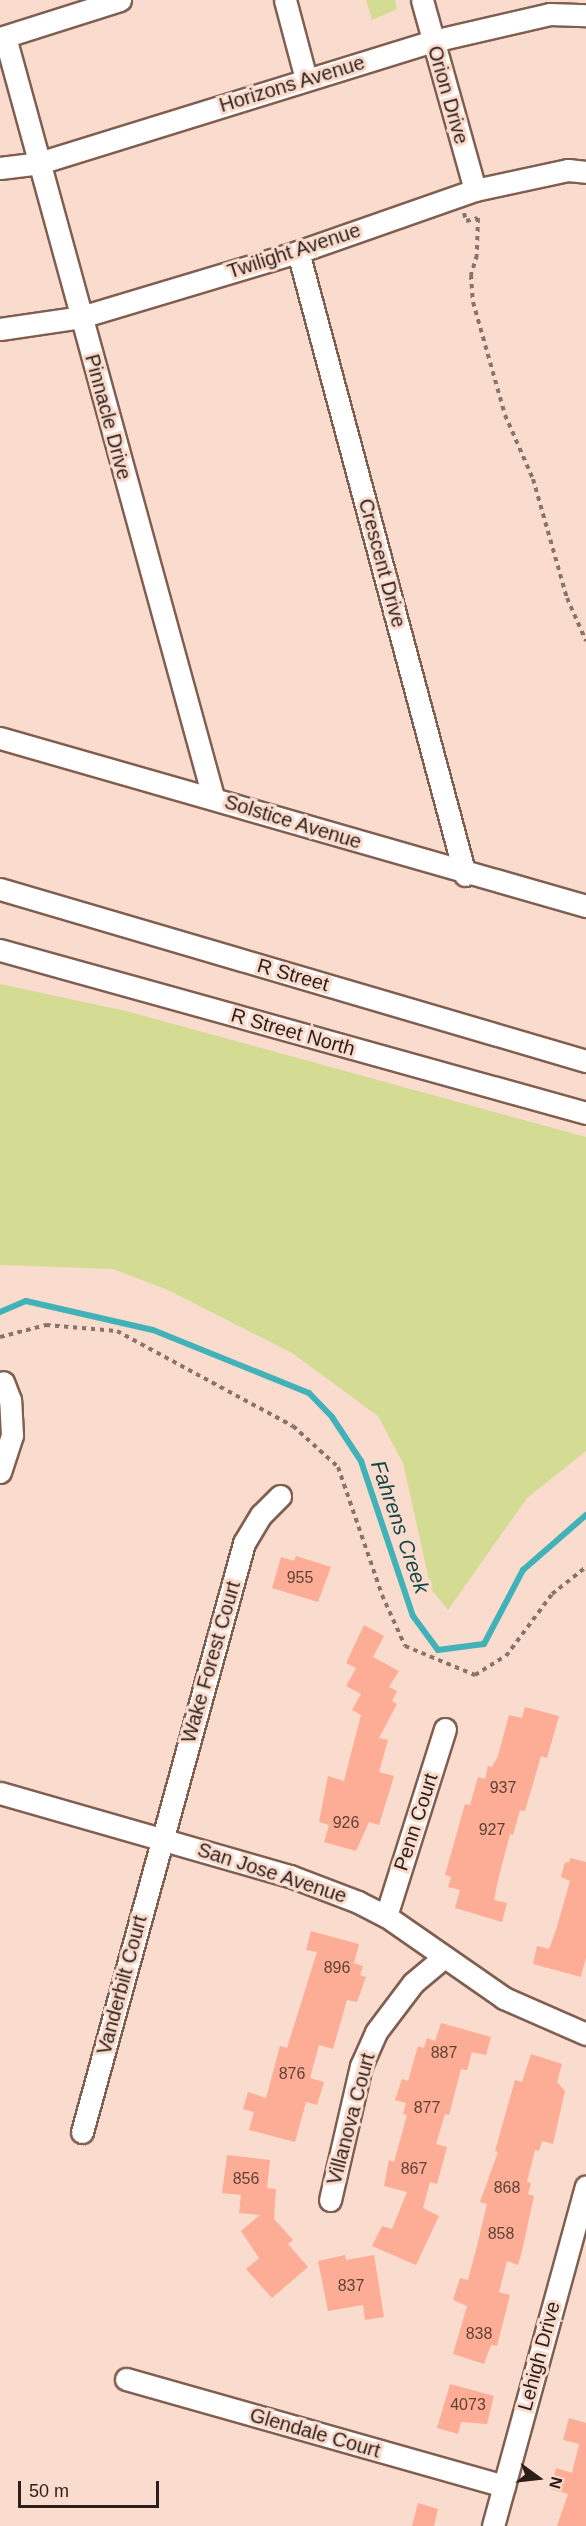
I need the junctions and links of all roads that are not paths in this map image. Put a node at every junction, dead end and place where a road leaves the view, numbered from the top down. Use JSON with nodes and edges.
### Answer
{"nodes":[{"id":1,"x":285,"y":0,"type":"edge"},
{"id":2,"x":422,"y":0,"type":"edge"},
{"id":3,"x":110,"y":1,"type":"edge"},
{"id":4,"x":586,"y":15,"type":"edge"},
{"id":5,"x":3,"y":38,"type":"edge"},
{"id":6,"x":433,"y":41,"type":"junction"},
{"id":7,"x":306,"y":79,"type":"junction"},
{"id":8,"x":39,"y":163,"type":"junction"},
{"id":9,"x":0,"y":168,"type":"edge"},
{"id":10,"x":586,"y":172,"type":"edge"},
{"id":11,"x":467,"y":192,"type":"junction"},
{"id":12,"x":298,"y":252,"type":"junction"},
{"id":13,"x":81,"y":317,"type":"junction"},
{"id":14,"x":0,"y":329,"type":"edge"},
{"id":15,"x":0,"y":738,"type":"edge"},
{"id":16,"x":213,"y":797,"type":"junction"},
{"id":17,"x":465,"y":875,"type":"junction"},
{"id":18,"x":0,"y":889,"type":"edge"},
{"id":19,"x":586,"y":906,"type":"edge"},
{"id":20,"x":0,"y":950,"type":"edge"},
{"id":21,"x":586,"y":1061,"type":"edge"},
{"id":22,"x":586,"y":1113,"type":"edge"},
{"id":23,"x":3,"y":1382,"type":"dead end"},
{"id":24,"x":0,"y":1472,"type":"edge"},
{"id":25,"x":280,"y":1496,"type":"dead end"},
{"id":26,"x":445,"y":1729,"type":"dead end"},
{"id":27,"x":0,"y":1793,"type":"edge"},
{"id":28,"x":162,"y":1838,"type":"junction"},
{"id":29,"x":386,"y":1916,"type":"junction"},
{"id":30,"x":443,"y":1958,"type":"junction"},
{"id":31,"x":586,"y":2034,"type":"edge"},
{"id":32,"x":82,"y":2132,"type":"dead end"},
{"id":33,"x":586,"y":2186,"type":"edge"},
{"id":34,"x":330,"y":2200,"type":"dead end"},
{"id":35,"x":126,"y":2379,"type":"dead end"},
{"id":36,"x":504,"y":2486,"type":"junction"},
{"id":37,"x":493,"y":2526,"type":"edge"}],
"edges":[{"from":1,"to":7,"type":"street"},
{"from":2,"to":6,"type":"street","name":"Orion Drive"},
{"from":3,"to":5,"type":"street"},
{"from":4,"to":6,"type":"street","name":"Horizons Avenue"},
{"from":5,"to":8,"type":"street","name":"Pinnacle Drive"},
{"from":6,"to":7,"type":"street","name":"Horizons Avenue"},
{"from":6,"to":11,"type":"street","name":"Orion Drive"},
{"from":7,"to":8,"type":"street","name":"Horizons Avenue"},
{"from":8,"to":9,"type":"street","name":"Horizons Avenue"},
{"from":8,"to":13,"type":"street","name":"Pinnacle Drive"},
{"from":10,"to":11,"type":"street","name":"Twilight Avenue"},
{"from":11,"to":12,"type":"street","name":"Twilight Avenue"},
{"from":12,"to":13,"type":"street","name":"Twilight Avenue"},
{"from":12,"to":17,"type":"street","name":"Crescent Drive"},
{"from":13,"to":14,"type":"street","name":"Twilight Avenue"},
{"from":13,"to":16,"type":"street","name":"Pinnacle Drive"},
{"from":15,"to":16,"type":"street","name":"Solstice Avenue"},
{"from":16,"to":17,"type":"street","name":"Solstice Avenue"},
{"from":17,"to":19,"type":"street","name":"Solstice Avenue"},
{"from":18,"to":21,"type":"street","name":"R Street"},
{"from":20,"to":22,"type":"street","name":"R Street North"},
{"from":23,"to":24,"type":"street"},
{"from":25,"to":28,"type":"street","name":"Wake Forest Court"},
{"from":26,"to":29,"type":"street","name":"Penn Court"},
{"from":27,"to":28,"type":"street","name":"San Jose Avenue"},
{"from":28,"to":29,"type":"street","name":"San Jose Avenue"},
{"from":28,"to":32,"type":"street","name":"Vanderbilt Court"},
{"from":29,"to":30,"type":"street","name":"San Jose Avenue"},
{"from":30,"to":31,"type":"street","name":"San Jose Avenue"},
{"from":30,"to":34,"type":"street","name":"Villanova Court"},
{"from":33,"to":36,"type":"street","name":"Lehigh Drive"},
{"from":35,"to":36,"type":"street","name":"Glendale Court"},
{"from":36,"to":37,"type":"street","name":"Lehigh Drive"}]}
